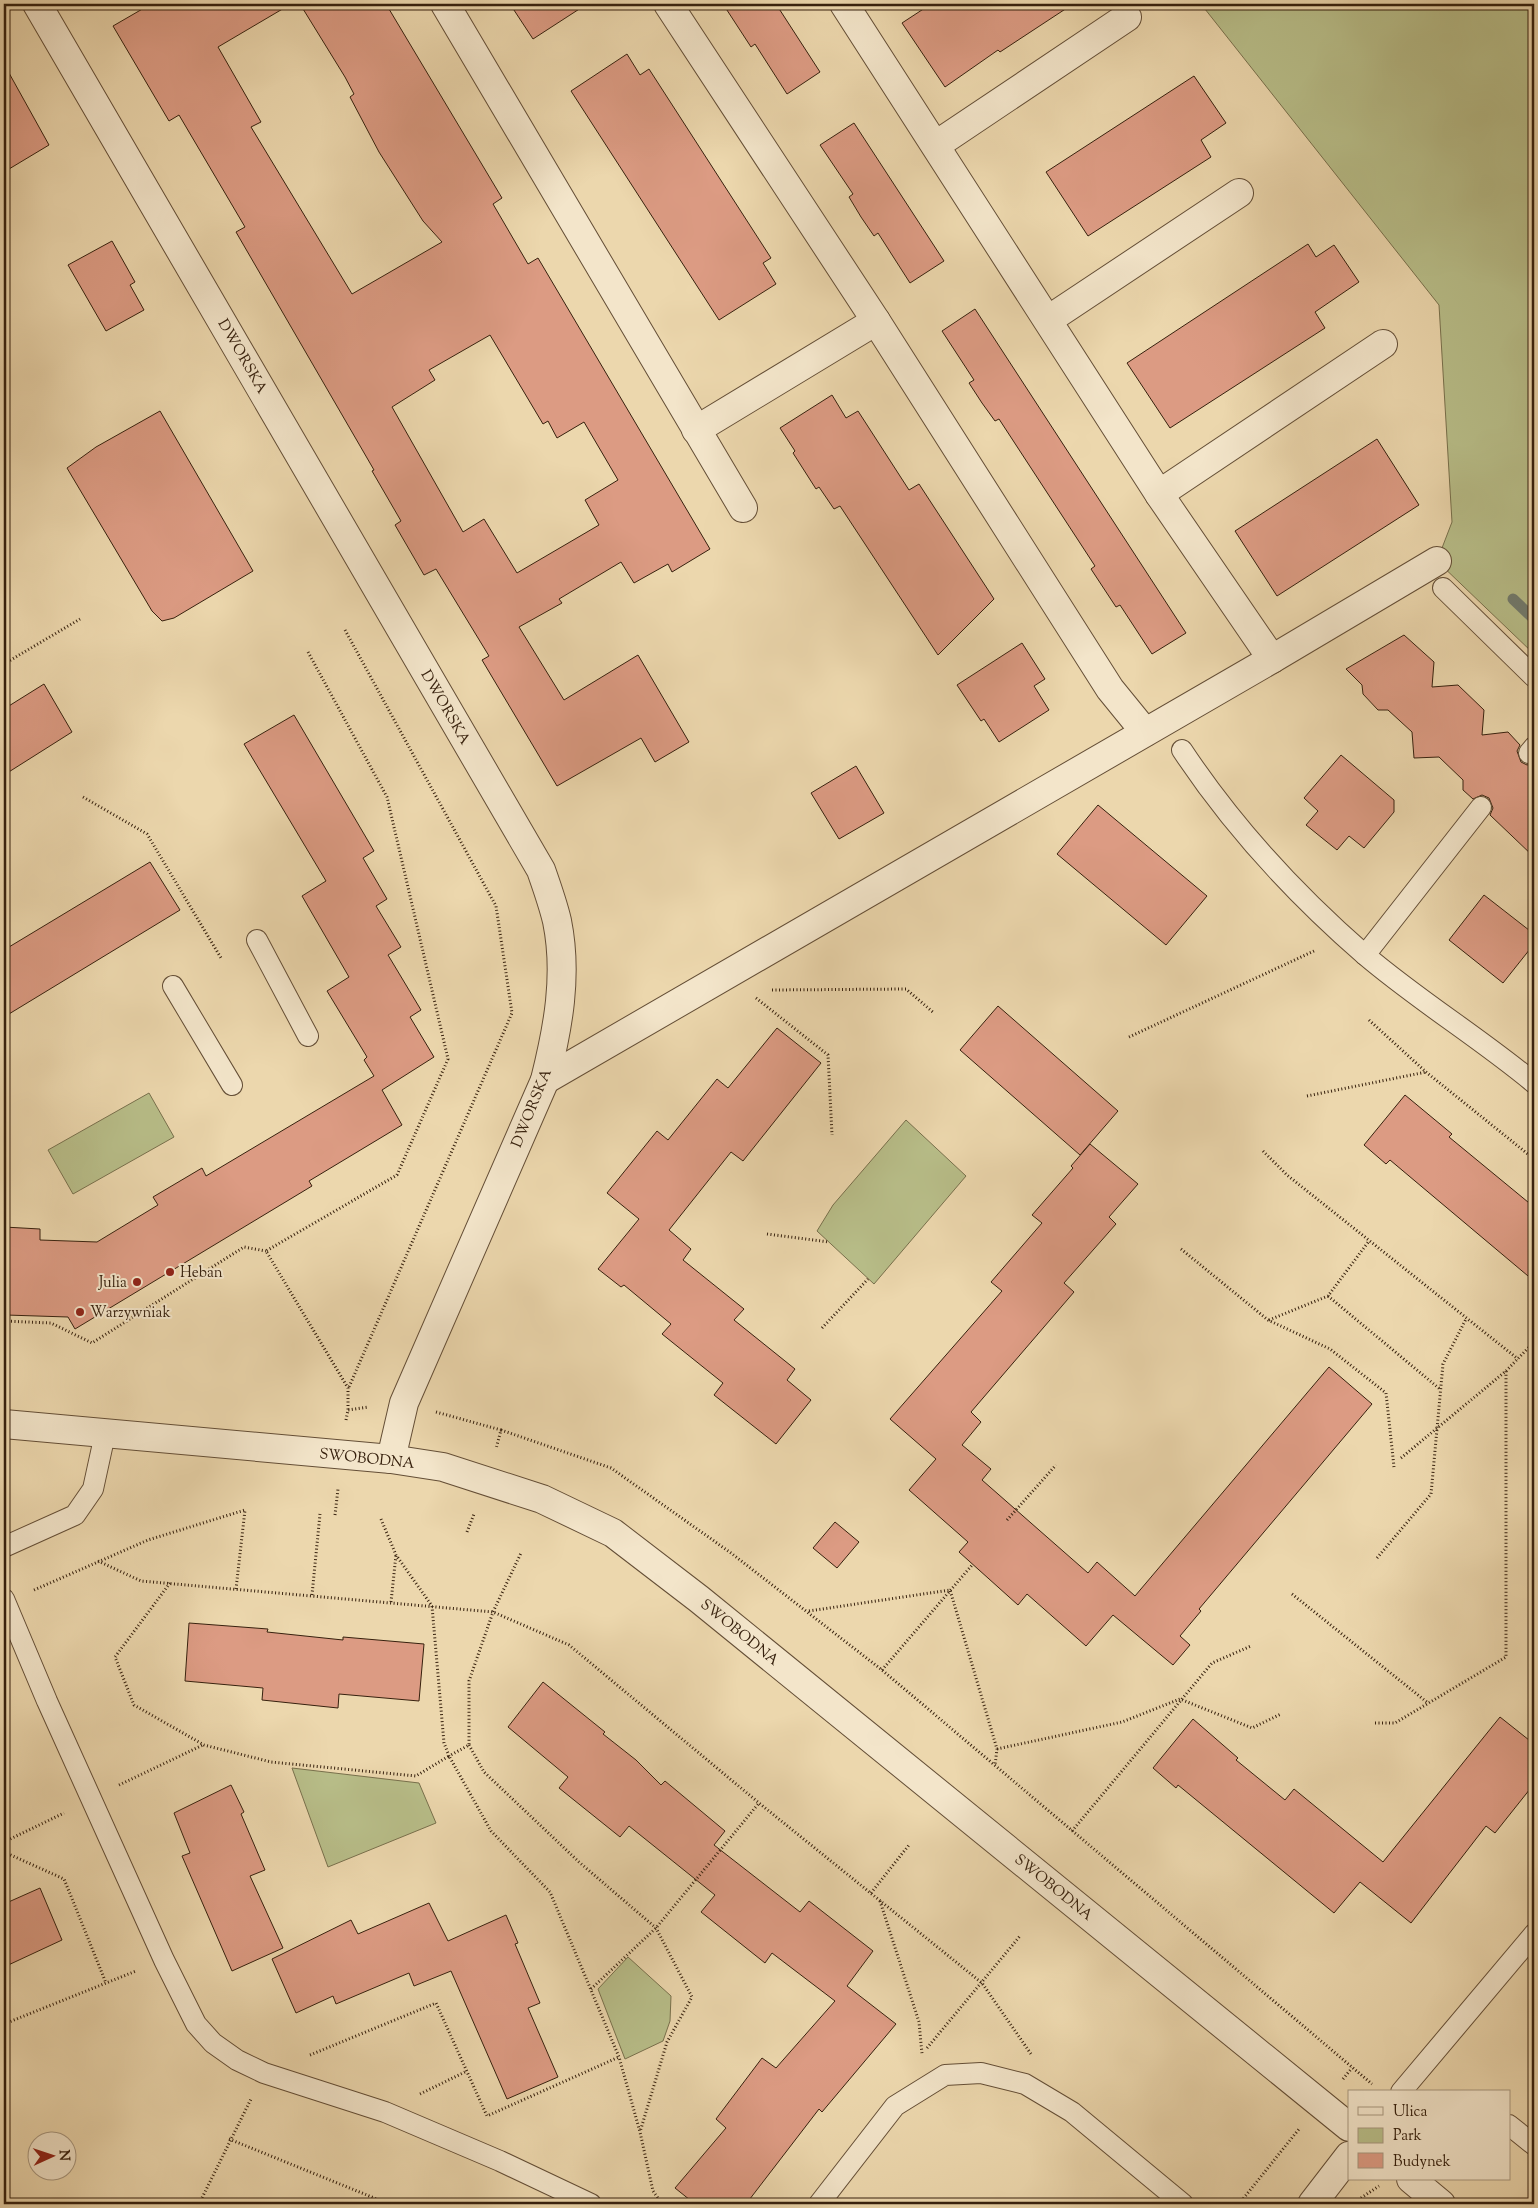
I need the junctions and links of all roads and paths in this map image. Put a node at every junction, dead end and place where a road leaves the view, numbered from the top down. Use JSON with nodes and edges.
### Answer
{"nodes":[{"id":1,"x":37,"y":4,"type":"edge"},
{"id":2,"x":445,"y":4,"type":"edge"},
{"id":3,"x":668,"y":4,"type":"edge"},
{"id":4,"x":844,"y":4,"type":"edge"},
{"id":5,"x":1127,"y":16,"type":"dead end"},
{"id":6,"x":936,"y":145,"type":"junction"},
{"id":7,"x":1239,"y":193,"type":"dead end"},
{"id":8,"x":1048,"y":320,"type":"junction"},
{"id":9,"x":876,"y":321,"type":"junction"},
{"id":10,"x":1384,"y":344,"type":"dead end"},
{"id":11,"x":696,"y":430,"type":"junction"},
{"id":12,"x":1159,"y":494,"type":"junction"},
{"id":13,"x":743,"y":508,"type":"dead end"},
{"id":14,"x":1437,"y":561,"type":"dead end"},
{"id":15,"x":1443,"y":588,"type":"dead end"},
{"id":16,"x":80,"y":619,"type":"dead end"},
{"id":17,"x":345,"y":630,"type":"dead end"},
{"id":18,"x":308,"y":652,"type":"dead end"},
{"id":19,"x":1272,"y":659,"type":"junction"},
{"id":20,"x":4,"y":664,"type":"edge"},
{"id":21,"x":1534,"y":677,"type":"edge"},
{"id":22,"x":1145,"y":732,"type":"junction"},
{"id":23,"x":1182,"y":750,"type":"dead end"},
{"id":24,"x":83,"y":797,"type":"dead end"},
{"id":25,"x":1481,"y":807,"type":"dead end"},
{"id":26,"x":1345,"y":936,"type":"junction"},
{"id":27,"x":256,"y":940,"type":"dead end"},
{"id":28,"x":1365,"y":955,"type":"junction"},
{"id":29,"x":222,"y":958,"type":"dead end"},
{"id":30,"x":708,"y":985,"type":"junction"},
{"id":31,"x":173,"y":986,"type":"dead end"},
{"id":32,"x":766,"y":990,"type":"dead end"},
{"id":33,"x":934,"y":1014,"type":"dead end"},
{"id":34,"x":1369,"y":1020,"type":"dead end"},
{"id":35,"x":308,"y":1036,"type":"dead end"},
{"id":36,"x":1129,"y":1037,"type":"dead end"},
{"id":37,"x":1426,"y":1072,"type":"junction"},
{"id":38,"x":545,"y":1080,"type":"junction"},
{"id":39,"x":1534,"y":1083,"type":"edge"},
{"id":40,"x":232,"y":1086,"type":"dead end"},
{"id":41,"x":1307,"y":1096,"type":"dead end"},
{"id":42,"x":832,"y":1135,"type":"dead end"},
{"id":43,"x":1263,"y":1151,"type":"dead end"},
{"id":44,"x":1534,"y":1159,"type":"edge"},
{"id":45,"x":767,"y":1234,"type":"dead end"},
{"id":46,"x":1369,"y":1241,"type":"junction"},
{"id":47,"x":829,"y":1242,"type":"dead end"},
{"id":48,"x":1181,"y":1250,"type":"dead end"},
{"id":49,"x":266,"y":1251,"type":"junction"},
{"id":50,"x":868,"y":1279,"type":"dead end"},
{"id":51,"x":1328,"y":1296,"type":"junction"},
{"id":52,"x":1466,"y":1319,"type":"junction"},
{"id":53,"x":1268,"y":1320,"type":"junction"},
{"id":54,"x":4,"y":1321,"type":"edge"},
{"id":55,"x":822,"y":1328,"type":"dead end"},
{"id":56,"x":1534,"y":1342,"type":"edge"},
{"id":57,"x":1518,"y":1359,"type":"junction"},
{"id":58,"x":1506,"y":1371,"type":"junction"},
{"id":59,"x":348,"y":1388,"type":"junction"},
{"id":60,"x":1441,"y":1390,"type":"junction"},
{"id":61,"x":348,"y":1410,"type":"dead end"},
{"id":62,"x":4,"y":1424,"type":"edge"},
{"id":63,"x":1437,"y":1428,"type":"junction"},
{"id":64,"x":501,"y":1430,"type":"dead end"},
{"id":65,"x":105,"y":1434,"type":"junction"},
{"id":66,"x":1401,"y":1458,"type":"dead end"},
{"id":67,"x":391,"y":1459,"type":"junction"},
{"id":68,"x":1056,"y":1465,"type":"dead end"},
{"id":69,"x":1394,"y":1467,"type":"dead end"},
{"id":70,"x":320,"y":1514,"type":"dead end"},
{"id":71,"x":381,"y":1519,"type":"dead end"},
{"id":72,"x":1007,"y":1520,"type":"dead end"},
{"id":73,"x":4,"y":1547,"type":"edge"},
{"id":74,"x":521,"y":1553,"type":"dead end"},
{"id":75,"x":396,"y":1555,"type":"junction"},
{"id":76,"x":1377,"y":1558,"type":"dead end"},
{"id":77,"x":98,"y":1561,"type":"junction"},
{"id":78,"x":973,"y":1564,"type":"dead end"},
{"id":79,"x":170,"y":1583,"type":"junction"},
{"id":80,"x":236,"y":1589,"type":"junction"},
{"id":81,"x":950,"y":1590,"type":"junction"},
{"id":82,"x":1292,"y":1594,"type":"dead end"},
{"id":83,"x":312,"y":1595,"type":"junction"},
{"id":84,"x":4,"y":1601,"type":"edge"},
{"id":85,"x":391,"y":1602,"type":"junction"},
{"id":86,"x":432,"y":1606,"type":"junction"},
{"id":87,"x":808,"y":1611,"type":"junction"},
{"id":88,"x":493,"y":1612,"type":"junction"},
{"id":89,"x":1251,"y":1646,"type":"dead end"},
{"id":90,"x":882,"y":1670,"type":"junction"},
{"id":91,"x":1180,"y":1699,"type":"junction"},
{"id":92,"x":1428,"y":1703,"type":"junction"},
{"id":93,"x":1281,"y":1714,"type":"dead end"},
{"id":94,"x":1375,"y":1723,"type":"dead end"},
{"id":95,"x":469,"y":1745,"type":"junction"},
{"id":96,"x":997,"y":1749,"type":"junction"},
{"id":97,"x":449,"y":1756,"type":"junction"},
{"id":98,"x":996,"y":1765,"type":"junction"},
{"id":99,"x":759,"y":1803,"type":"junction"},
{"id":100,"x":1072,"y":1831,"type":"junction"},
{"id":101,"x":909,"y":1845,"type":"dead end"},
{"id":102,"x":4,"y":1852,"type":"edge"},
{"id":103,"x":871,"y":1894,"type":"junction"},
{"id":104,"x":880,"y":1901,"type":"junction"},
{"id":105,"x":656,"y":1928,"type":"junction"},
{"id":106,"x":1534,"y":1934,"type":"edge"},
{"id":107,"x":1020,"y":1936,"type":"dead end"},
{"id":108,"x":164,"y":1960,"type":"junction"},
{"id":109,"x":982,"y":1982,"type":"junction"},
{"id":110,"x":106,"y":1983,"type":"junction"},
{"id":111,"x":591,"y":1990,"type":"junction"},
{"id":112,"x":4,"y":2024,"type":"edge"},
{"id":113,"x":922,"y":2054,"type":"junction"},
{"id":114,"x":1032,"y":2055,"type":"dead end"},
{"id":115,"x":618,"y":2057,"type":"junction"},
{"id":116,"x":1352,"y":2068,"type":"junction"},
{"id":117,"x":466,"y":2071,"type":"junction"},
{"id":118,"x":264,"y":2073,"type":"junction"},
{"id":119,"x":1375,"y":2086,"type":"dead end"},
{"id":120,"x":1403,"y":2090,"type":"edge"},
{"id":121,"x":1320,"y":2104,"type":"junction"},
{"id":122,"x":895,"y":2106,"type":"junction"},
{"id":123,"x":385,"y":2112,"type":"junction"},
{"id":124,"x":1348,"y":2126,"type":"edge"},
{"id":125,"x":1510,"y":2126,"type":"edge"},
{"id":126,"x":640,"y":2132,"type":"junction"},
{"id":127,"x":229,"y":2139,"type":"junction"},
{"id":128,"x":1534,"y":2144,"type":"edge"},
{"id":129,"x":1348,"y":2157,"type":"edge"},
{"id":130,"x":1412,"y":2180,"type":"edge"},
{"id":131,"x":1382,"y":2184,"type":"dead end"},
{"id":132,"x":199,"y":2204,"type":"edge"},
{"id":133,"x":389,"y":2204,"type":"edge"},
{"id":134,"x":591,"y":2204,"type":"edge"},
{"id":135,"x":662,"y":2204,"type":"edge"},
{"id":136,"x":819,"y":2204,"type":"edge"},
{"id":137,"x":1183,"y":2204,"type":"edge"},
{"id":138,"x":1239,"y":2204,"type":"edge"},
{"id":139,"x":1312,"y":2204,"type":"edge"},
{"id":140,"x":1353,"y":2204,"type":"edge"},
{"id":141,"x":1441,"y":2204,"type":"edge"}],
"edges":[{"from":1,"to":38,"type":"street","name":"DWORSKA"},
{"from":2,"to":11,"type":"street"},
{"from":3,"to":9,"type":"street"},
{"from":4,"to":6,"type":"street"},
{"from":5,"to":6,"type":"street"},
{"from":6,"to":8,"type":"street"},
{"from":7,"to":8,"type":"street"},
{"from":8,"to":12,"type":"street"},
{"from":9,"to":11,"type":"street"},
{"from":9,"to":22,"type":"street"},
{"from":10,"to":12,"type":"street"},
{"from":11,"to":13,"type":"street"},
{"from":12,"to":19,"type":"street"},
{"from":14,"to":19,"type":"street"},
{"from":15,"to":21,"type":"lane"},
{"from":16,"to":20,"type":"path"},
{"from":17,"to":59,"type":"path"},
{"from":18,"to":49,"type":"path"},
{"from":19,"to":22,"type":"street"},
{"from":22,"to":30,"type":"street"},
{"from":23,"to":26,"type":"lane"},
{"from":24,"to":29,"type":"path"},
{"from":25,"to":28,"type":"lane"},
{"from":26,"to":28,"type":"lane"},
{"from":26,"to":36,"type":"path"},
{"from":27,"to":35,"type":"lane"},
{"from":28,"to":39,"type":"lane"},
{"from":30,"to":38,"type":"street"},
{"from":30,"to":42,"type":"path"},
{"from":31,"to":40,"type":"lane"},
{"from":32,"to":33,"type":"path"},
{"from":34,"to":37,"type":"path"},
{"from":37,"to":41,"type":"path"},
{"from":37,"to":44,"type":"path"},
{"from":38,"to":67,"type":"street","name":"DWORSKA"},
{"from":43,"to":46,"type":"path"},
{"from":45,"to":47,"type":"path"},
{"from":46,"to":51,"type":"path"},
{"from":46,"to":52,"type":"path"},
{"from":48,"to":53,"type":"path"},
{"from":49,"to":54,"type":"path"},
{"from":49,"to":59,"type":"path"},
{"from":50,"to":55,"type":"path"},
{"from":51,"to":53,"type":"path"},
{"from":51,"to":60,"type":"path"},
{"from":52,"to":57,"type":"path"},
{"from":52,"to":60,"type":"path"},
{"from":53,"to":69,"type":"path"},
{"from":56,"to":57,"type":"path"},
{"from":57,"to":58,"type":"path"},
{"from":58,"to":63,"type":"path"},
{"from":58,"to":92,"type":"path"},
{"from":59,"to":61,"type":"path"},
{"from":60,"to":63,"type":"path"},
{"from":62,"to":65,"type":"street","name":"SWOBODNA"},
{"from":63,"to":66,"type":"path"},
{"from":63,"to":76,"type":"path"},
{"from":64,"to":87,"type":"path"},
{"from":65,"to":67,"type":"street","name":"SWOBODNA"},
{"from":65,"to":73,"type":"lane"},
{"from":67,"to":121,"type":"street","name":"SWOBODNA"},
{"from":68,"to":72,"type":"path"},
{"from":70,"to":83,"type":"path"},
{"from":71,"to":75,"type":"path"},
{"from":74,"to":88,"type":"path"},
{"from":75,"to":85,"type":"path"},
{"from":75,"to":86,"type":"path"},
{"from":77,"to":79,"type":"path"},
{"from":77,"to":80,"type":"path"},
{"from":77,"to":84,"type":"path"},
{"from":78,"to":81,"type":"path"},
{"from":79,"to":80,"type":"path"},
{"from":79,"to":97,"type":"path"},
{"from":80,"to":83,"type":"path"},
{"from":81,"to":87,"type":"path"},
{"from":81,"to":90,"type":"path"},
{"from":81,"to":96,"type":"path"},
{"from":82,"to":92,"type":"path"},
{"from":83,"to":85,"type":"path"},
{"from":84,"to":108,"type":"lane"},
{"from":85,"to":86,"type":"path"},
{"from":86,"to":88,"type":"path"},
{"from":86,"to":97,"type":"path"},
{"from":87,"to":90,"type":"path"},
{"from":88,"to":95,"type":"path"},
{"from":88,"to":99,"type":"path"},
{"from":89,"to":91,"type":"path"},
{"from":90,"to":98,"type":"path"},
{"from":91,"to":93,"type":"path"},
{"from":91,"to":96,"type":"path"},
{"from":91,"to":100,"type":"path"},
{"from":92,"to":94,"type":"path"},
{"from":95,"to":97,"type":"path"},
{"from":95,"to":105,"type":"path"},
{"from":96,"to":98,"type":"path"},
{"from":97,"to":111,"type":"path"},
{"from":98,"to":100,"type":"path"},
{"from":99,"to":103,"type":"path"},
{"from":99,"to":105,"type":"path"},
{"from":100,"to":116,"type":"path"},
{"from":101,"to":103,"type":"path"},
{"from":102,"to":110,"type":"path"},
{"from":103,"to":104,"type":"path"},
{"from":104,"to":109,"type":"path"},
{"from":104,"to":113,"type":"path"},
{"from":105,"to":111,"type":"path"},
{"from":105,"to":126,"type":"path"},
{"from":106,"to":120,"type":"lane"},
{"from":107,"to":109,"type":"path"},
{"from":108,"to":110,"type":"path"},
{"from":108,"to":118,"type":"lane"},
{"from":109,"to":113,"type":"path"},
{"from":109,"to":114,"type":"path"},
{"from":110,"to":112,"type":"path"},
{"from":111,"to":115,"type":"path"},
{"from":113,"to":122,"type":"path"},
{"from":115,"to":117,"type":"path"},
{"from":115,"to":126,"type":"path"},
{"from":116,"to":119,"type":"path"},
{"from":116,"to":121,"type":"path"},
{"from":117,"to":118,"type":"path"},
{"from":117,"to":123,"type":"path"},
{"from":118,"to":123,"type":"lane"},
{"from":118,"to":127,"type":"path"},
{"from":121,"to":124,"type":"street","name":"SWOBODNA"},
{"from":121,"to":138,"type":"path"},
{"from":122,"to":136,"type":"lane"},
{"from":122,"to":137,"type":"lane"},
{"from":123,"to":134,"type":"lane"},
{"from":125,"to":128,"type":"lane"},
{"from":126,"to":135,"type":"path"},
{"from":127,"to":132,"type":"path"},
{"from":127,"to":133,"type":"path"},
{"from":129,"to":139,"type":"street"},
{"from":130,"to":141,"type":"street"},
{"from":131,"to":140,"type":"path"}]}
